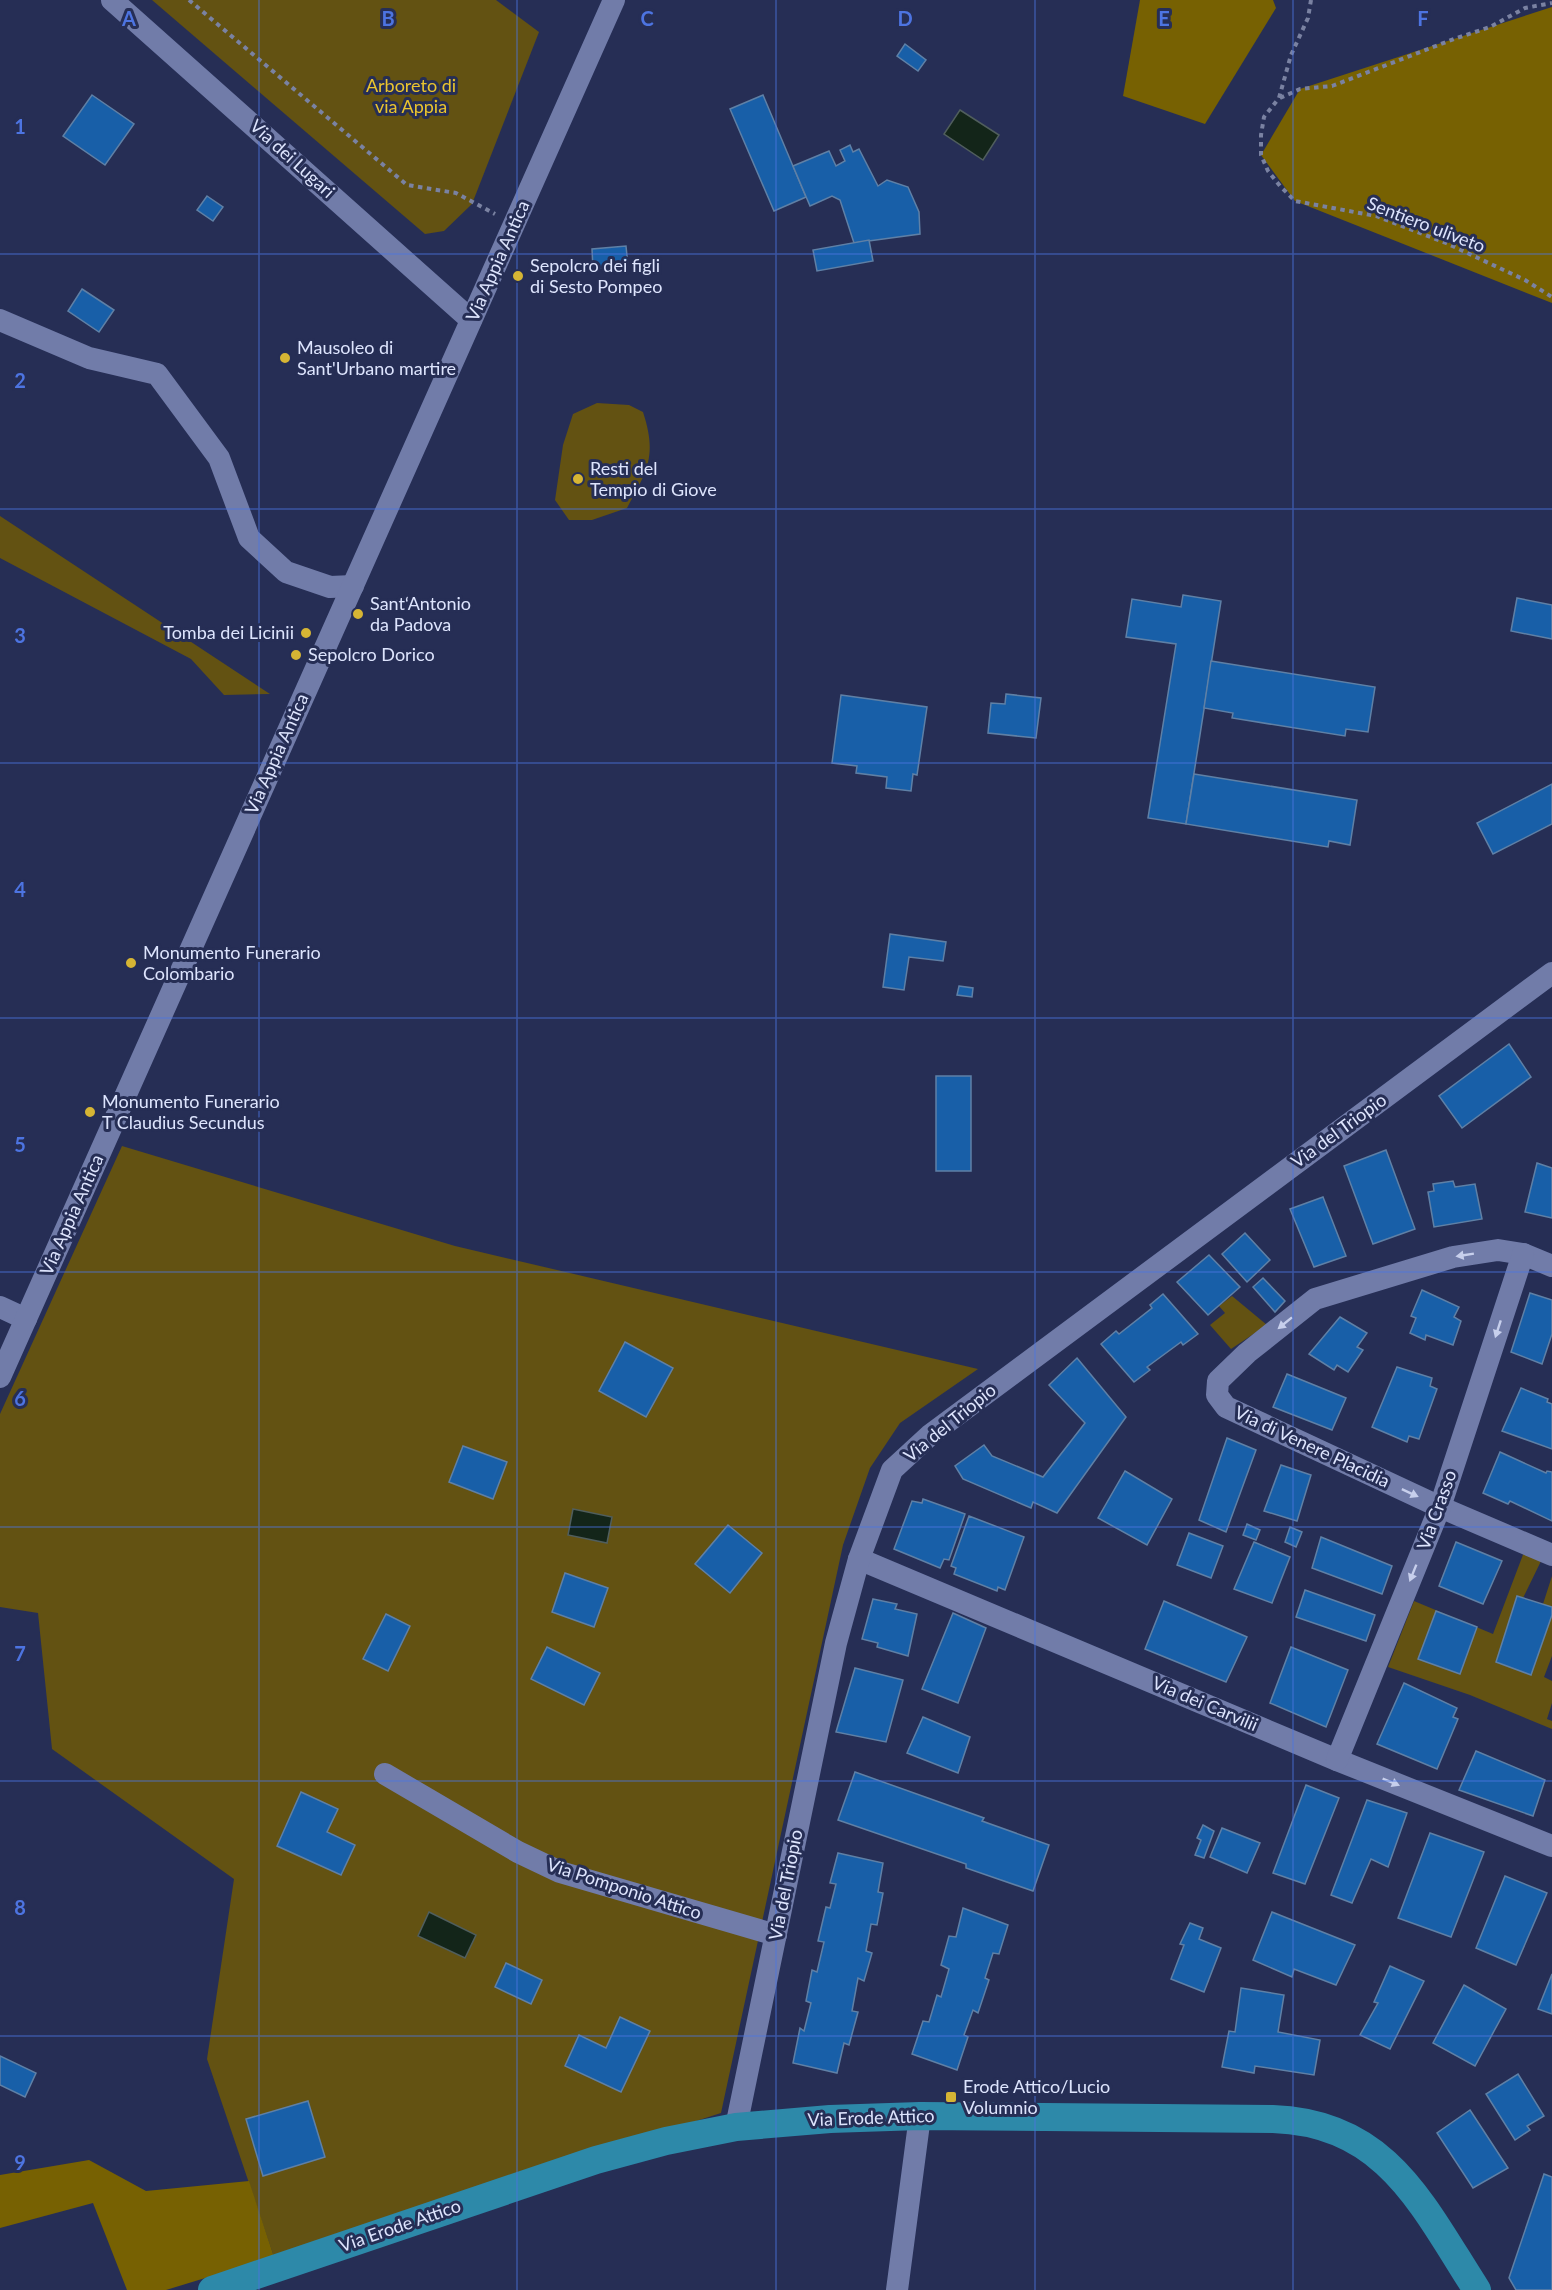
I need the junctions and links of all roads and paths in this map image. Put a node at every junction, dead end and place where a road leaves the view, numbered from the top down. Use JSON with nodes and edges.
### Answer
{"nodes":[{"id":1,"x":112,"y":0,"type":"edge"},
{"id":2,"x":189,"y":0,"type":"edge"},
{"id":3,"x":614,"y":0,"type":"edge"},
{"id":4,"x":1311,"y":0,"type":"edge"},
{"id":5,"x":1552,"y":3,"type":"edge"},
{"id":6,"x":1279,"y":98,"type":"junction"},
{"id":7,"x":514,"y":224,"type":"junction"},
{"id":8,"x":1552,"y":297,"type":"edge"},
{"id":9,"x":0,"y":320,"type":"edge"},
{"id":10,"x":471,"y":320,"type":"junction"},
{"id":11,"x":352,"y":586,"type":"junction"},
{"id":12,"x":1552,"y":973,"type":"edge"},
{"id":13,"x":1523,"y":1254,"type":"junction"},
{"id":14,"x":1552,"y":1266,"type":"edge"},
{"id":15,"x":0,"y":1307,"type":"edge"},
{"id":16,"x":26,"y":1319,"type":"junction"},
{"id":17,"x":0,"y":1377,"type":"edge"},
{"id":18,"x":1440,"y":1507,"type":"junction"},
{"id":19,"x":1552,"y":1555,"type":"edge"},
{"id":20,"x":859,"y":1558,"type":"junction"},
{"id":21,"x":1337,"y":1760,"type":"junction"},
{"id":22,"x":385,"y":1774,"type":"dead end"},
{"id":23,"x":1552,"y":1846,"type":"edge"},
{"id":24,"x":776,"y":1935,"type":"junction"},
{"id":25,"x":920,"y":2116,"type":"junction"},
{"id":26,"x":736,"y":2127,"type":"junction"},
{"id":27,"x":212,"y":2290,"type":"edge"},
{"id":28,"x":897,"y":2290,"type":"edge"},
{"id":29,"x":1477,"y":2290,"type":"edge"}],
"edges":[{"from":1,"to":10,"type":"street","name":"Via dei Lugari"},
{"from":2,"to":7,"type":"path"},
{"from":3,"to":7,"type":"street","name":"Via Appia Antica"},
{"from":4,"to":6,"type":"path","name":"Sentiero uliveto"},
{"from":5,"to":6,"type":"path"},
{"from":6,"to":8,"type":"path","name":"Sentiero uliveto"},
{"from":7,"to":10,"type":"street","name":"Via Appia Antica"},
{"from":9,"to":11,"type":"street"},
{"from":10,"to":11,"type":"street","name":"Via Appia Antica"},
{"from":11,"to":16,"type":"street","name":"Via Appia Antica"},
{"from":12,"to":20,"type":"street","name":"Via del Triopio"},
{"from":13,"to":14,"type":"street","name":"Via di Venere Placidia"},
{"from":13,"to":18,"type":"street","name":"Via Crasso","one_way":true},
{"from":13,"to":18,"type":"street","name":"Via di Venere Placidia","one_way":true},
{"from":15,"to":16,"type":"street"},
{"from":16,"to":17,"type":"street","name":"Via Appia Antica"},
{"from":18,"to":19,"type":"street","name":"Via di Venere Placidia"},
{"from":18,"to":21,"type":"street","name":"Via Crasso","one_way":true},
{"from":20,"to":21,"type":"street","name":"Via dei Carvilii"},
{"from":20,"to":24,"type":"street","name":"Via del Triopio"},
{"from":21,"to":23,"type":"street","name":"Via dei Carvilii","one_way":true},
{"from":22,"to":24,"type":"street","name":"Via Pomponio Attico"},
{"from":24,"to":26,"type":"street","name":"Via del Triopio"},
{"from":25,"to":26,"type":"main road","name":"Via Erode Attico"},
{"from":25,"to":28,"type":"street"},
{"from":25,"to":29,"type":"main road","name":"Via Erode Attico"},
{"from":26,"to":27,"type":"main road","name":"Via Erode Attico"}]}
